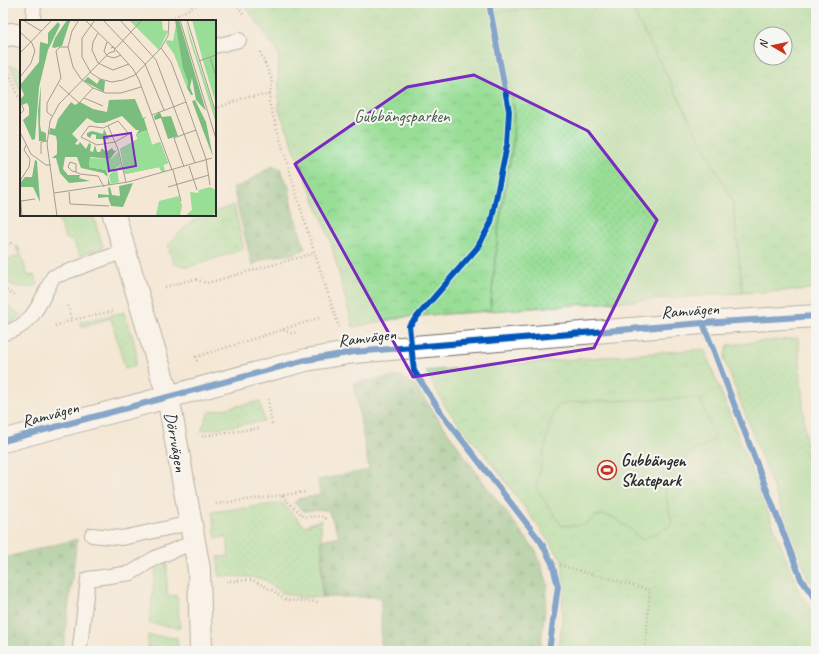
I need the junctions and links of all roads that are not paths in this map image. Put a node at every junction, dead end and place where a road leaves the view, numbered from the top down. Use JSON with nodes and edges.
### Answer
{"nodes":[{"id":1,"x":35,"y":3,"type":"edge"},
{"id":2,"x":32,"y":20,"type":"edge"},
{"id":3,"x":3,"y":36,"type":"edge"},
{"id":4,"x":20,"y":36,"type":"edge"},
{"id":5,"x":239,"y":40,"type":"dead end"},
{"id":6,"x":216,"y":46,"type":"edge"},
{"id":7,"x":114,"y":216,"type":"edge"},
{"id":8,"x":125,"y":251,"type":"junction"},
{"id":9,"x":816,"y":316,"type":"edge"},
{"id":10,"x":3,"y":333,"type":"edge"},
{"id":11,"x":168,"y":396,"type":"junction"},
{"id":12,"x":3,"y":441,"type":"edge"},
{"id":13,"x":191,"y":524,"type":"junction"},
{"id":14,"x":92,"y":535,"type":"dead end"},
{"id":15,"x":80,"y":646,"type":"dead end"},
{"id":16,"x":201,"y":651,"type":"edge"}],
"edges":[{"from":1,"to":2,"type":"lane"},
{"from":3,"to":4,"type":"street"},
{"from":5,"to":6,"type":"lane"},
{"from":7,"to":8,"type":"street","name":"Dörrvägen"},
{"from":8,"to":10,"type":"lane"},
{"from":8,"to":11,"type":"street","name":"Dörrvägen"},
{"from":9,"to":11,"type":"street","name":"Ramvägen"},
{"from":11,"to":12,"type":"street","name":"Ramvägen"},
{"from":11,"to":13,"type":"street","name":"Dörrvägen"},
{"from":13,"to":14,"type":"lane"},
{"from":13,"to":15,"type":"lane"},
{"from":13,"to":16,"type":"street","name":"Dörrvägen"}]}
